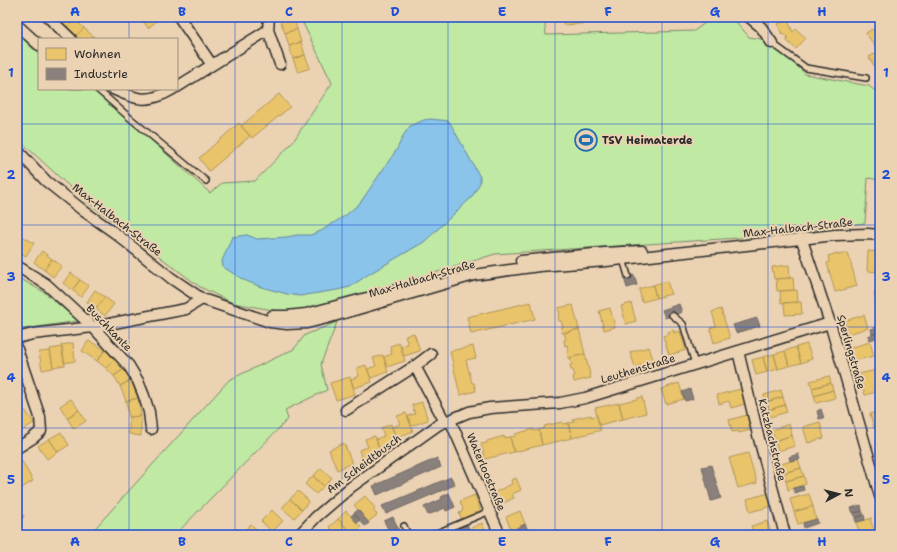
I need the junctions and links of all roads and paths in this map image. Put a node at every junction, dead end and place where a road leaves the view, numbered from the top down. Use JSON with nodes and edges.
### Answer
{"nodes":[{"id":1,"x":48,"y":17,"type":"edge"},
{"id":2,"x":179,"y":17,"type":"edge"},
{"id":3,"x":269,"y":17,"type":"edge"},
{"id":4,"x":749,"y":17,"type":"edge"},
{"id":5,"x":17,"y":25,"type":"edge"},
{"id":6,"x":268,"y":30,"type":"junction"},
{"id":7,"x":70,"y":38,"type":"edge"},
{"id":8,"x":772,"y":43,"type":"joint"},
{"id":9,"x":38,"y":44,"type":"edge"},
{"id":10,"x":280,"y":64,"type":"dead end"},
{"id":11,"x":212,"y":65,"type":"junction"},
{"id":12,"x":866,"y":78,"type":"dead end"},
{"id":13,"x":178,"y":86,"type":"edge"},
{"id":14,"x":98,"y":90,"type":"edge"},
{"id":15,"x":117,"y":90,"type":"edge"},
{"id":16,"x":171,"y":90,"type":"edge"},
{"id":17,"x":130,"y":93,"type":"edge"},
{"id":18,"x":17,"y":150,"type":"edge"},
{"id":19,"x":206,"y":181,"type":"dead end"},
{"id":20,"x":880,"y":235,"type":"edge"},
{"id":21,"x":802,"y":240,"type":"junction"},
{"id":22,"x":719,"y":248,"type":"junction"},
{"id":23,"x":623,"y":259,"type":"junction"},
{"id":24,"x":17,"y":266,"type":"edge"},
{"id":25,"x":628,"y":276,"type":"dead end"},
{"id":26,"x":202,"y":299,"type":"junction"},
{"id":27,"x":254,"y":316,"type":"junction"},
{"id":28,"x":672,"y":316,"type":"dead end"},
{"id":29,"x":830,"y":323,"type":"junction"},
{"id":30,"x":93,"y":327,"type":"junction"},
{"id":31,"x":17,"y":338,"type":"edge"},
{"id":32,"x":17,"y":349,"type":"edge"},
{"id":33,"x":738,"y":351,"type":"junction"},
{"id":34,"x":431,"y":354,"type":"dead end"},
{"id":35,"x":695,"y":364,"type":"junction"},
{"id":36,"x":415,"y":366,"type":"junction"},
{"id":37,"x":346,"y":410,"type":"dead end"},
{"id":38,"x":448,"y":421,"type":"junction"},
{"id":39,"x":151,"y":429,"type":"dead end"},
{"id":40,"x":17,"y":448,"type":"edge"},
{"id":41,"x":877,"y":476,"type":"edge"},
{"id":42,"x":880,"y":496,"type":"edge"},
{"id":43,"x":490,"y":511,"type":"junction"},
{"id":44,"x":404,"y":526,"type":"dead end"},
{"id":45,"x":299,"y":535,"type":"edge"},
{"id":46,"x":408,"y":535,"type":"edge"},
{"id":47,"x":432,"y":535,"type":"edge"},
{"id":48,"x":500,"y":535,"type":"edge"},
{"id":49,"x":785,"y":535,"type":"edge"}],
"edges":[{"from":1,"to":7,"type":"street"},
{"from":2,"to":11,"type":"street"},
{"from":3,"to":6,"type":"street"},
{"from":4,"to":8,"type":"street"},
{"from":5,"to":9,"type":"street"},
{"from":6,"to":10,"type":"street"},
{"from":6,"to":11,"type":"street"},
{"from":8,"to":12,"type":"lane"},
{"from":11,"to":13,"type":"street"},
{"from":14,"to":19,"type":"lane"},
{"from":15,"to":17,"type":"street"},
{"from":16,"to":17,"type":"street"},
{"from":18,"to":26,"type":"street","name":"Max-Halbach-Straße"},
{"from":20,"to":21,"type":"street","name":"Max-Halbach-Straße"},
{"from":21,"to":22,"type":"street","name":"Max-Halbach-Straße"},
{"from":21,"to":29,"type":"street","name":"Sperlingstraße"},
{"from":22,"to":23,"type":"street","name":"Max-Halbach-Straße"},
{"from":22,"to":27,"type":"street","name":"Max-Halbach-Straße"},
{"from":23,"to":25,"type":"lane"},
{"from":23,"to":27,"type":"street","name":"Max-Halbach-Straße"},
{"from":24,"to":30,"type":"street","name":"Buschkante"},
{"from":26,"to":27,"type":"street","name":"Max-Halbach-Straße"},
{"from":26,"to":30,"type":"street"},
{"from":28,"to":35,"type":"lane"},
{"from":29,"to":33,"type":"street","name":"Leuthenstraße"},
{"from":29,"to":41,"type":"street","name":"Sperlingstraße"},
{"from":30,"to":31,"type":"street"},
{"from":30,"to":39,"type":"street","name":"Buschkante"},
{"from":32,"to":40,"type":"street"},
{"from":33,"to":35,"type":"street","name":"Leuthenstraße"},
{"from":33,"to":49,"type":"street","name":"Katzbachstraße"},
{"from":34,"to":36,"type":"street"},
{"from":35,"to":38,"type":"street","name":"Leuthenstraße"},
{"from":36,"to":37,"type":"street"},
{"from":36,"to":38,"type":"street","name":"Waterloostraße"},
{"from":38,"to":43,"type":"street","name":"Waterloostraße"},
{"from":38,"to":45,"type":"street","name":"Am Scheidtbusch"},
{"from":41,"to":42,"type":"street","name":"Sperlingstraße"},
{"from":43,"to":47,"type":"lane"},
{"from":43,"to":48,"type":"street","name":"Waterloostraße"},
{"from":44,"to":46,"type":"lane"}]}
